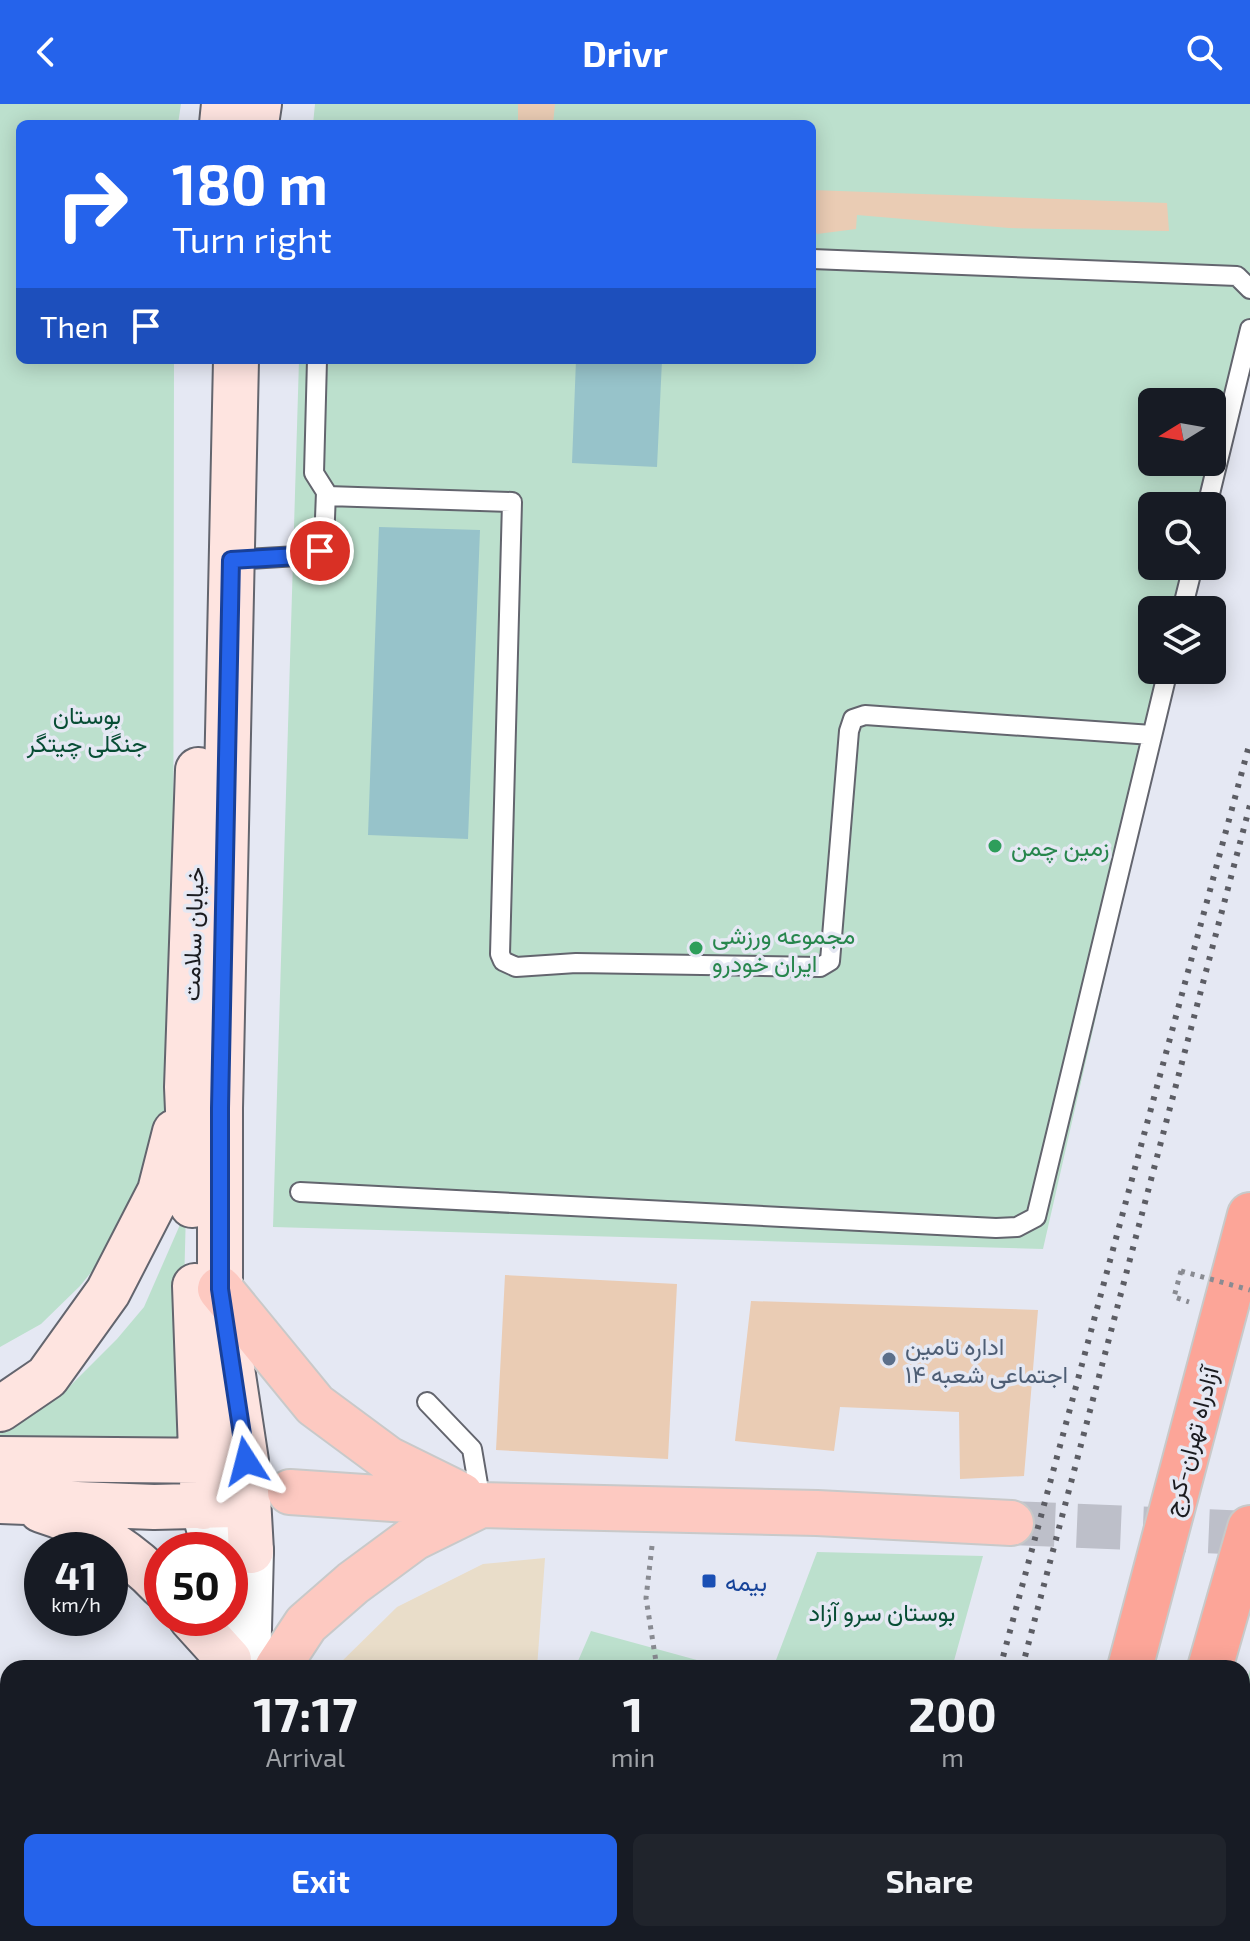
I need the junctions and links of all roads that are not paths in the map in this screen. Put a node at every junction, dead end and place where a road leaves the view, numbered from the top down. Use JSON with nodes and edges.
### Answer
{"nodes":[{"id":1,"x":816,"y":259,"type":"edge"},
{"id":2,"x":1250,"y":289,"type":"edge"},
{"id":3,"x":1250,"y":329,"type":"edge"},
{"id":4,"x":209,"y":364,"type":"edge"},
{"id":5,"x":236,"y":364,"type":"edge"},
{"id":6,"x":317,"y":364,"type":"edge"},
{"id":7,"x":1210,"y":492,"type":"edge"},
{"id":8,"x":327,"y":496,"type":"junction"},
{"id":9,"x":231,"y":560,"type":"junction"},
{"id":10,"x":1165,"y":684,"type":"edge"},
{"id":11,"x":1152,"y":735,"type":"junction"},
{"id":12,"x":187,"y":1087,"type":"junction"},
{"id":13,"x":300,"y":1192,"type":"dead end"},
{"id":14,"x":1250,"y":1215,"type":"edge"},
{"id":15,"x":220,"y":1289,"type":"junction"},
{"id":16,"x":427,"y":1402,"type":"dead end"},
{"id":17,"x":0,"y":1409,"type":"edge"},
{"id":18,"x":0,"y":1459,"type":"edge"},
{"id":19,"x":202,"y":1461,"type":"junction"},
{"id":20,"x":262,"y":1485,"type":"junction"},
{"id":21,"x":6,"y":1501,"type":"edge"},
{"id":22,"x":481,"y":1505,"type":"junction"},
{"id":23,"x":203,"y":1507,"type":"junction"},
{"id":24,"x":1011,"y":1523,"type":"tunnel mouth"},
{"id":25,"x":1250,"y":1528,"type":"edge"},
{"id":26,"x":220,"y":1532,"type":"edge"},
{"id":27,"x":241,"y":1532,"type":"edge"},
{"id":28,"x":144,"y":1572,"type":"edge"},
{"id":29,"x":213,"y":1636,"type":"edge"},
{"id":30,"x":233,"y":1653,"type":"edge"},
{"id":31,"x":282,"y":1660,"type":"edge"},
{"id":32,"x":1132,"y":1660,"type":"edge"},
{"id":33,"x":1212,"y":1660,"type":"edge"}],
"edges":[{"from":1,"to":2,"type":"lane"},
{"from":3,"to":7,"type":"lane"},
{"from":4,"to":12,"type":"main road","name":"خیابان سلامت"},
{"from":5,"to":9,"type":"main road","name":"خیابان سلامت"},
{"from":6,"to":8,"type":"lane"},
{"from":8,"to":9,"type":"lane"},
{"from":8,"to":11,"type":"lane"},
{"from":9,"to":15,"type":"main road","name":"خیابان سلامت"},
{"from":10,"to":11,"type":"lane"},
{"from":11,"to":13,"type":"lane"},
{"from":12,"to":17,"type":"main road"},
{"from":12,"to":19,"type":"main road","name":"خیابان سلامت"},
{"from":14,"to":32,"type":"highway","name":"آزادراه تهران-کرج"},
{"from":15,"to":20,"type":"main road","name":"خیابان سلامت"},
{"from":15,"to":22,"type":"main road"},
{"from":16,"to":22,"type":"lane"},
{"from":18,"to":19,"type":"main road"},
{"from":19,"to":20,"type":"main road"},
{"from":19,"to":23,"type":"main road","name":"خیابان سلامت"},
{"from":20,"to":22,"type":"main road"},
{"from":20,"to":23,"type":"main road"},
{"from":20,"to":27,"type":"main road","name":"خیابان سلامت"},
{"from":21,"to":23,"type":"main road"},
{"from":21,"to":28,"type":"main road"},
{"from":22,"to":24,"type":"main road"},
{"from":22,"to":31,"type":"main road"},
{"from":23,"to":26,"type":"street"},
{"from":25,"to":33,"type":"highway"},
{"from":29,"to":30,"type":"main road"}]}
